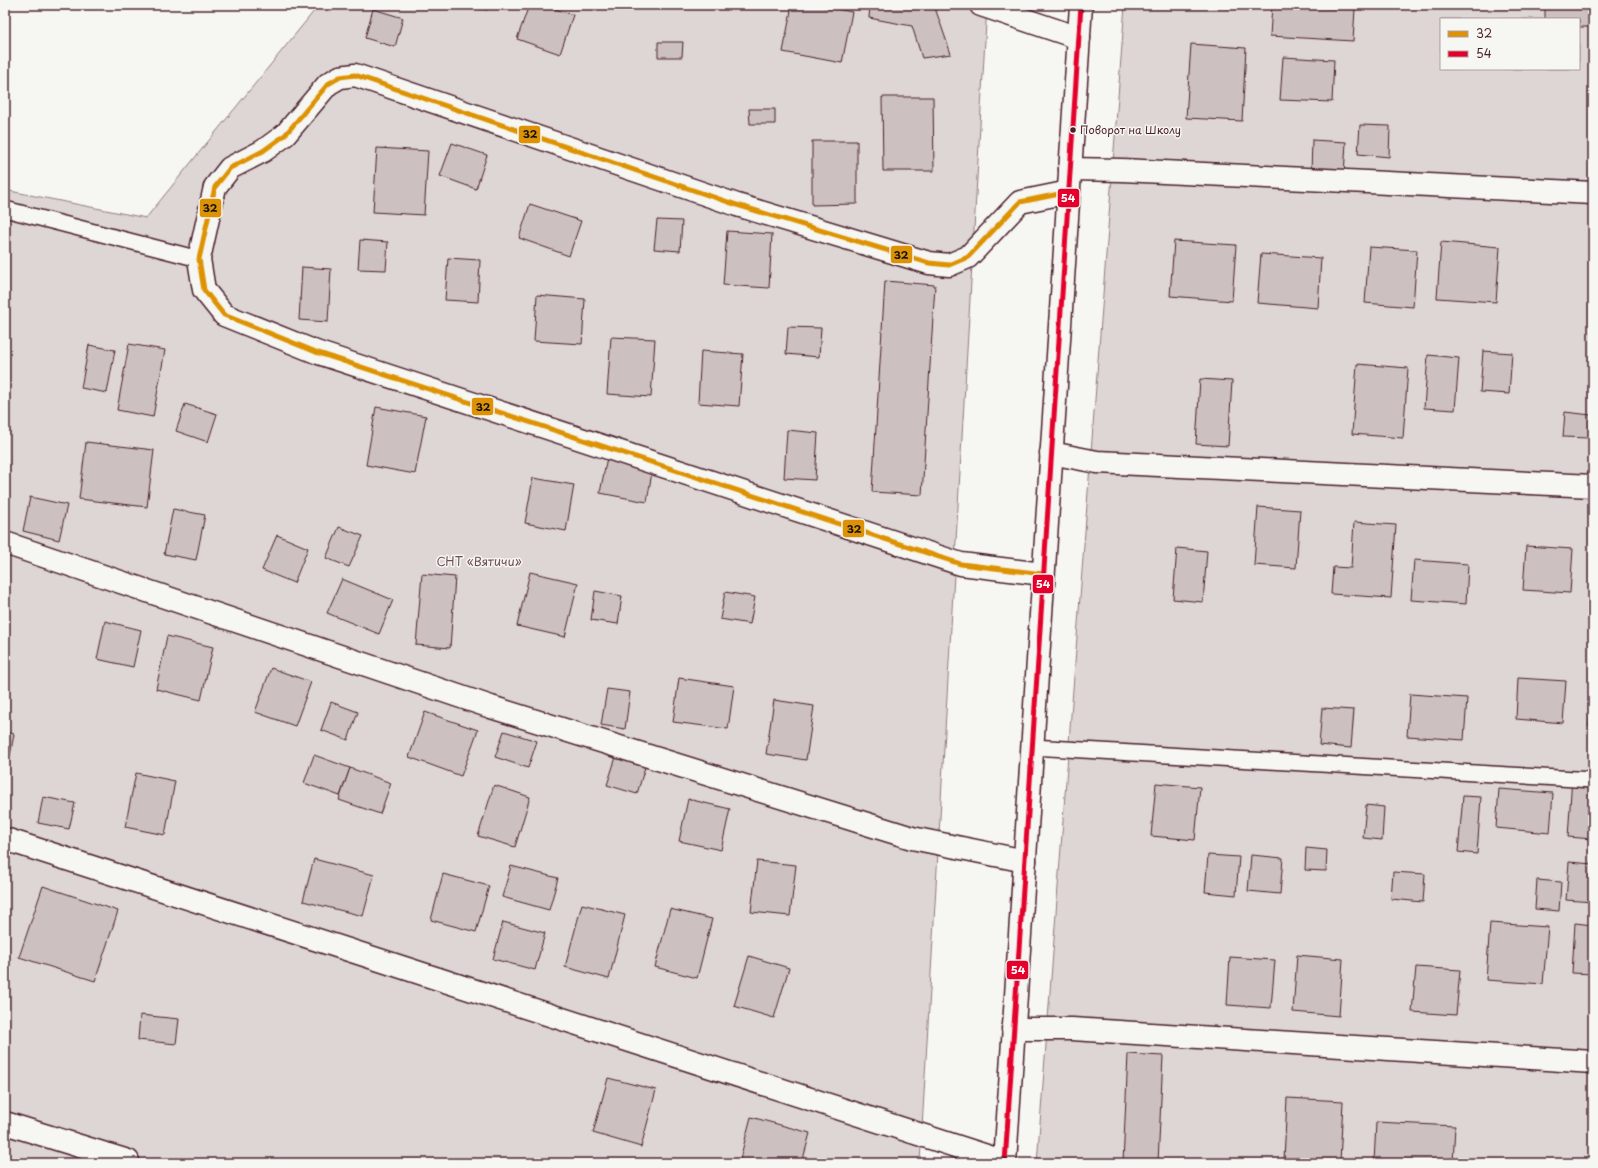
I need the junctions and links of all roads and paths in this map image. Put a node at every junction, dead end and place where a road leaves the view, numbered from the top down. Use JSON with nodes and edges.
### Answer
{"nodes":[{"id":1,"x":981,"y":5,"type":"edge"},
{"id":2,"x":1081,"y":5,"type":"edge"},
{"id":3,"x":1079,"y":38,"type":"junction"},
{"id":4,"x":1070,"y":169,"type":"junction"},
{"id":5,"x":1068,"y":192,"type":"junction"},
{"id":6,"x":1593,"y":193,"type":"edge"},
{"id":7,"x":5,"y":209,"type":"edge"},
{"id":8,"x":199,"y":259,"type":"junction"},
{"id":9,"x":1051,"y":453,"type":"junction"},
{"id":10,"x":1593,"y":486,"type":"edge"},
{"id":11,"x":5,"y":543,"type":"edge"},
{"id":12,"x":1044,"y":574,"type":"junction"},
{"id":13,"x":1032,"y":747,"type":"junction"},
{"id":14,"x":1593,"y":780,"type":"edge"},
{"id":15,"x":5,"y":839,"type":"edge"},
{"id":16,"x":1025,"y":861,"type":"junction"},
{"id":17,"x":1013,"y":1028,"type":"junction"},
{"id":18,"x":1593,"y":1062,"type":"edge"},
{"id":19,"x":5,"y":1123,"type":"edge"},
{"id":20,"x":128,"y":1161,"type":"dead end"},
{"id":21,"x":1005,"y":1162,"type":"edge"}],
"edges":[{"from":1,"to":3,"type":"street"},
{"from":2,"to":3,"type":"street"},
{"from":3,"to":4,"type":"street"},
{"from":4,"to":5,"type":"street"},
{"from":4,"to":6,"type":"street"},
{"from":5,"to":8,"type":"street"},
{"from":5,"to":9,"type":"street"},
{"from":7,"to":8,"type":"lane"},
{"from":8,"to":12,"type":"street"},
{"from":9,"to":10,"type":"street"},
{"from":9,"to":12,"type":"street"},
{"from":11,"to":16,"type":"street"},
{"from":12,"to":13,"type":"street"},
{"from":13,"to":14,"type":"lane"},
{"from":13,"to":16,"type":"street"},
{"from":15,"to":21,"type":"street"},
{"from":16,"to":17,"type":"street"},
{"from":17,"to":18,"type":"street"},
{"from":17,"to":21,"type":"street"},
{"from":19,"to":20,"type":"street"}]}
